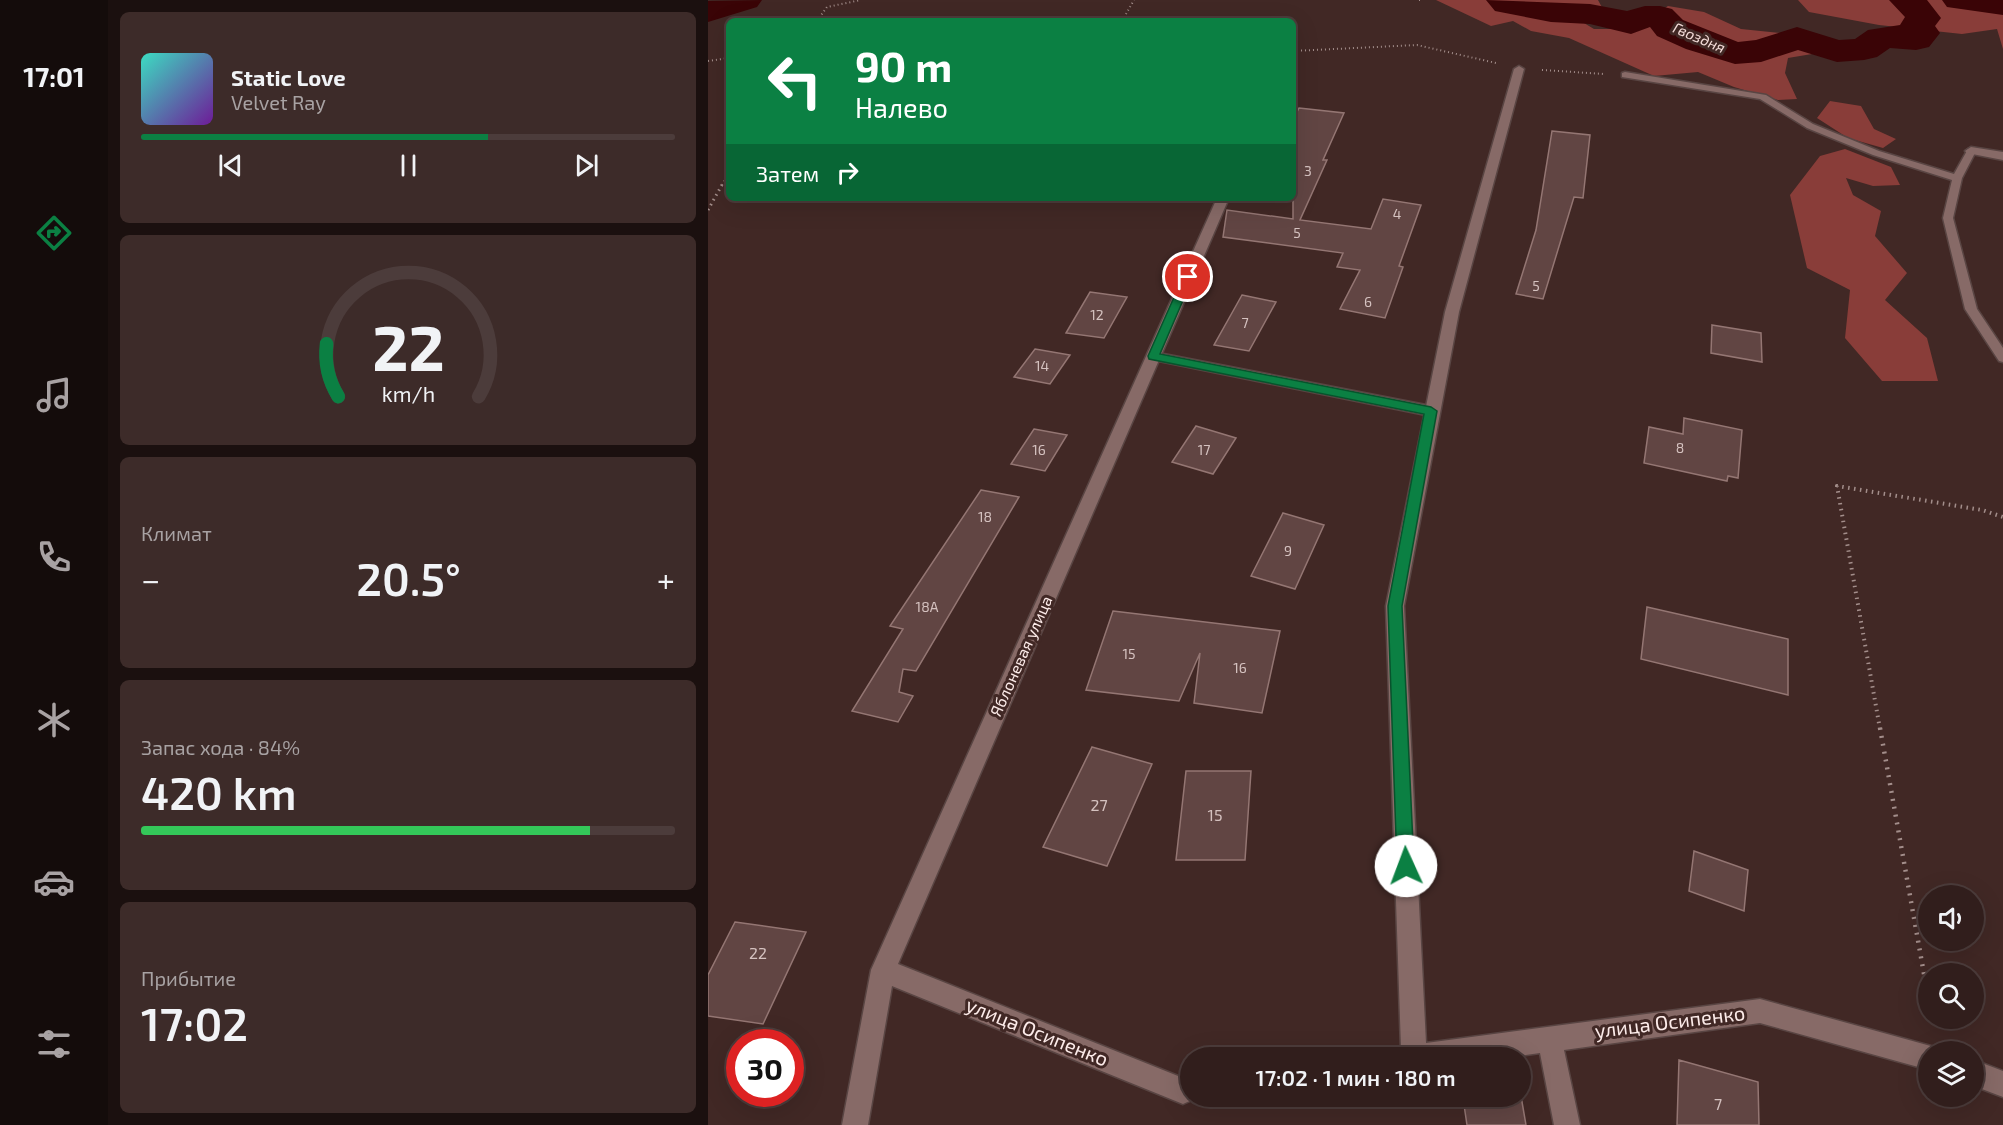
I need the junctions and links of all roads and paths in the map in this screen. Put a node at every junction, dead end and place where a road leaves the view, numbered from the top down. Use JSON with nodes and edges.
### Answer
{"nodes":[{"id":1,"x":861,"y":0,"type":"edge"},
{"id":2,"x":1134,"y":0,"type":"edge"},
{"id":3,"x":819,"y":18,"type":"edge"},
{"id":4,"x":1124,"y":18,"type":"edge"},
{"id":5,"x":1296,"y":51,"type":"edge"},
{"id":6,"x":726,"y":58,"type":"edge"},
{"id":7,"x":708,"y":61,"type":"edge"},
{"id":8,"x":1519,"y":69,"type":"junction"},
{"id":9,"x":1625,"y":75,"type":"joint"},
{"id":10,"x":1971,"y":151,"type":"joint"},
{"id":11,"x":2003,"y":156,"type":"edge"},
{"id":12,"x":726,"y":178,"type":"edge"},
{"id":13,"x":1957,"y":178,"type":"junction"},
{"id":14,"x":1222,"y":201,"type":"edge"},
{"id":15,"x":708,"y":210,"type":"edge"},
{"id":16,"x":1153,"y":356,"type":"junction"},
{"id":17,"x":2003,"y":358,"type":"edge"},
{"id":18,"x":1431,"y":411,"type":"junction"},
{"id":19,"x":1898,"y":496,"type":"joint"},
{"id":20,"x":1982,"y":510,"type":"joint"},
{"id":21,"x":2003,"y":517,"type":"edge"},
{"id":22,"x":1922,"y":963,"type":"edge"},
{"id":23,"x":883,"y":970,"type":"junction"},
{"id":24,"x":1549,"y":1037,"type":"junction"},
{"id":25,"x":1410,"y":1047,"type":"edge"},
{"id":26,"x":1476,"y":1047,"type":"edge"},
{"id":27,"x":1918,"y":1054,"type":"edge"},
{"id":28,"x":1984,"y":1077,"type":"edge"},
{"id":29,"x":2003,"y":1084,"type":"edge"},
{"id":30,"x":1180,"y":1089,"type":"edge"},
{"id":31,"x":855,"y":1125,"type":"edge"},
{"id":32,"x":1567,"y":1125,"type":"edge"}],
"edges":[{"from":1,"to":3,"type":"path"},
{"from":2,"to":4,"type":"path"},
{"from":5,"to":8,"type":"path"},
{"from":6,"to":7,"type":"path"},
{"from":8,"to":9,"type":"path"},
{"from":8,"to":18,"type":"street"},
{"from":9,"to":13,"type":"lane"},
{"from":10,"to":11,"type":"street"},
{"from":10,"to":13,"type":"lane"},
{"from":12,"to":15,"type":"path"},
{"from":13,"to":17,"type":"lane"},
{"from":14,"to":16,"type":"street","name":"Яблоневая улица"},
{"from":16,"to":18,"type":"lane"},
{"from":16,"to":23,"type":"street","name":"Яблоневая улица"},
{"from":18,"to":25,"type":"street"},
{"from":19,"to":20,"type":"path"},
{"from":19,"to":22,"type":"path"},
{"from":20,"to":21,"type":"path"},
{"from":23,"to":30,"type":"street","name":"улица Осипенко"},
{"from":23,"to":31,"type":"street","name":"Яблоневая улица"},
{"from":24,"to":26,"type":"street","name":"улица Осипенко"},
{"from":24,"to":27,"type":"street","name":"улица Осипенко"},
{"from":24,"to":32,"type":"street"},
{"from":28,"to":29,"type":"street"}]}
